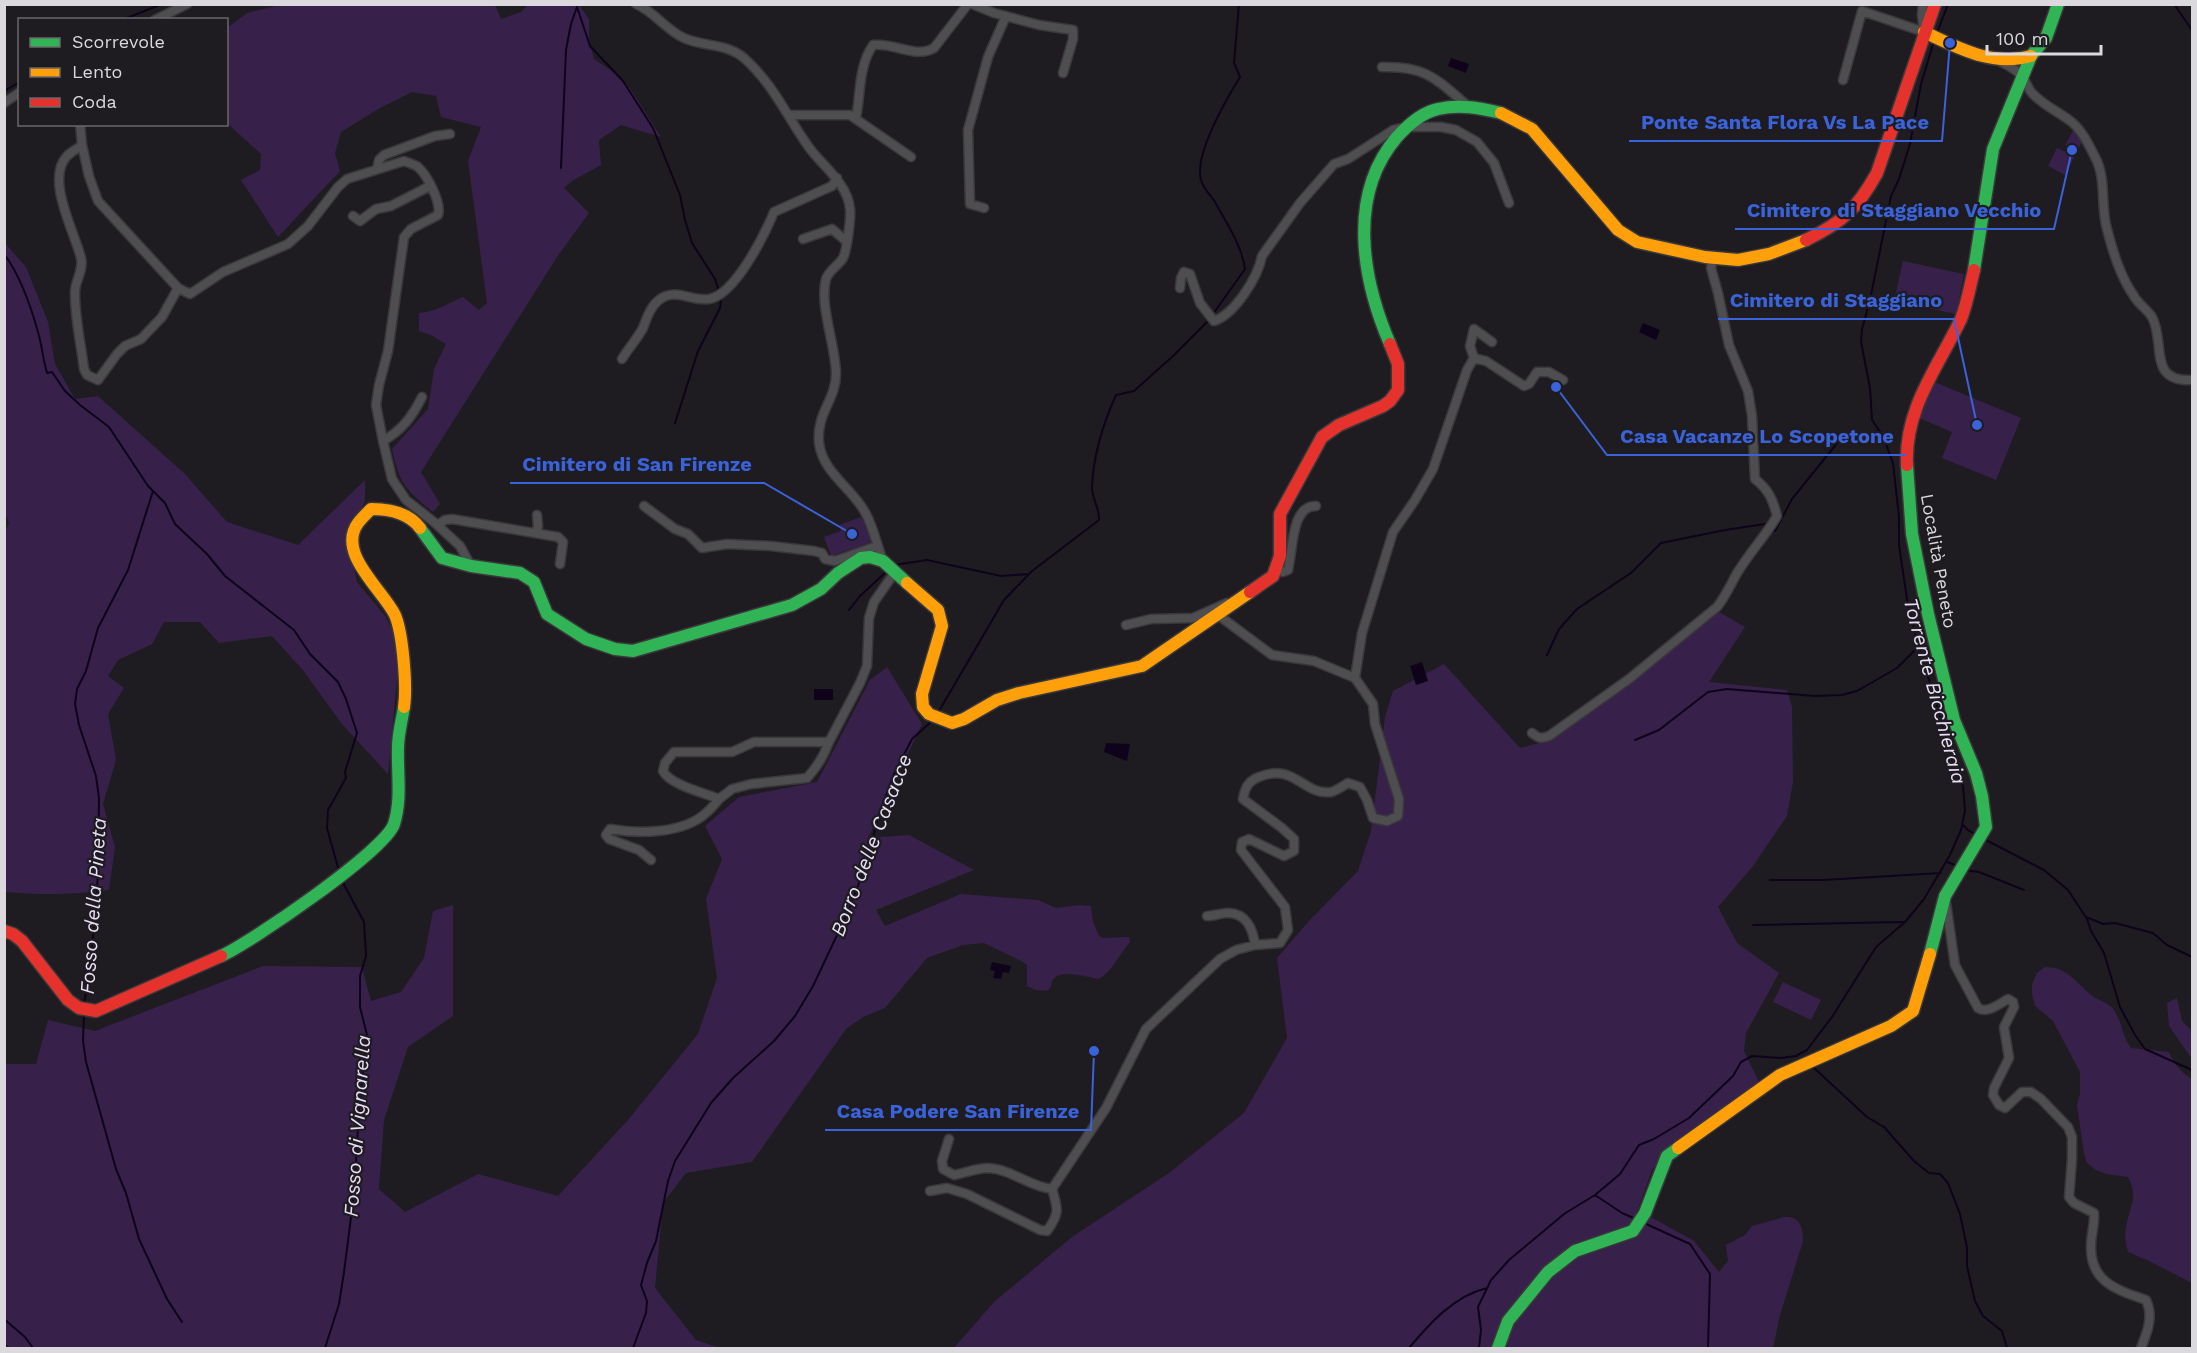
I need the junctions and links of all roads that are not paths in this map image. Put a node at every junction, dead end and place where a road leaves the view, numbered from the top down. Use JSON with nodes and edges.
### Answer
{"nodes":[{"id":1,"x":187,"y":4,"type":"edge"},
{"id":2,"x":636,"y":4,"type":"edge"},
{"id":3,"x":968,"y":4,"type":"edge"},
{"id":4,"x":972,"y":4,"type":"edge"},
{"id":5,"x":1923,"y":4,"type":"edge"},
{"id":6,"x":1935,"y":4,"type":"edge"},
{"id":7,"x":2058,"y":4,"type":"edge"},
{"id":8,"x":1006,"y":16,"type":"junction"},
{"id":9,"x":159,"y":18,"type":"edge"},
{"id":10,"x":1932,"y":36,"type":"junction"},
{"id":11,"x":2031,"y":56,"type":"junction"},
{"id":12,"x":2001,"y":62,"type":"junction"},
{"id":13,"x":1382,"y":67,"type":"dead end"},
{"id":14,"x":1063,"y":72,"type":"dead end"},
{"id":15,"x":2022,"y":76,"type":"junction"},
{"id":16,"x":1843,"y":80,"type":"dead end"},
{"id":17,"x":18,"y":93,"type":"edge"},
{"id":18,"x":4,"y":103,"type":"edge"},
{"id":19,"x":1468,"y":106,"type":"junction"},
{"id":20,"x":790,"y":116,"type":"junction"},
{"id":21,"x":856,"y":118,"type":"junction"},
{"id":22,"x":80,"y":126,"type":"edge"},
{"id":23,"x":1406,"y":127,"type":"junction"},
{"id":24,"x":450,"y":134,"type":"dead end"},
{"id":25,"x":82,"y":145,"type":"junction"},
{"id":26,"x":911,"y":157,"type":"dead end"},
{"id":27,"x":377,"y":169,"type":"junction"},
{"id":28,"x":837,"y":178,"type":"junction"},
{"id":29,"x":430,"y":186,"type":"junction"},
{"id":30,"x":1509,"y":203,"type":"dead end"},
{"id":31,"x":984,"y":208,"type":"dead end"},
{"id":32,"x":353,"y":216,"type":"dead end"},
{"id":33,"x":803,"y":238,"type":"dead end"},
{"id":34,"x":846,"y":241,"type":"junction"},
{"id":35,"x":1713,"y":258,"type":"junction"},
{"id":36,"x":178,"y":288,"type":"junction"},
{"id":37,"x":1180,"y":288,"type":"dead end"},
{"id":38,"x":1492,"y":342,"type":"dead end"},
{"id":39,"x":1473,"y":358,"type":"junction"},
{"id":40,"x":622,"y":359,"type":"dead end"},
{"id":41,"x":1563,"y":380,"type":"dead end"},
{"id":42,"x":2193,"y":380,"type":"edge"},
{"id":43,"x":422,"y":397,"type":"dead end"},
{"id":44,"x":383,"y":441,"type":"junction"},
{"id":45,"x":644,"y":506,"type":"dead end"},
{"id":46,"x":1316,"y":506,"type":"dead end"},
{"id":47,"x":537,"y":514,"type":"dead end"},
{"id":48,"x":438,"y":525,"type":"junction"},
{"id":49,"x":536,"y":533,"type":"junction"},
{"id":50,"x":877,"y":546,"type":"junction"},
{"id":51,"x":883,"y":561,"type":"junction"},
{"id":52,"x":560,"y":564,"type":"dead end"},
{"id":53,"x":471,"y":566,"type":"junction"},
{"id":54,"x":1276,"y":569,"type":"junction"},
{"id":55,"x":895,"y":572,"type":"junction"},
{"id":56,"x":1236,"y":601,"type":"junction"},
{"id":57,"x":1218,"y":615,"type":"junction"},
{"id":58,"x":1126,"y":625,"type":"dead end"},
{"id":59,"x":1355,"y":678,"type":"junction"},
{"id":60,"x":1532,"y":733,"type":"dead end"},
{"id":61,"x":829,"y":742,"type":"junction"},
{"id":62,"x":720,"y":799,"type":"junction"},
{"id":63,"x":651,"y":860,"type":"dead end"},
{"id":64,"x":1945,"y":896,"type":"junction"},
{"id":65,"x":1208,"y":916,"type":"dead end"},
{"id":66,"x":4,"y":931,"type":"edge"},
{"id":67,"x":1255,"y":945,"type":"junction"},
{"id":68,"x":950,"y":1139,"type":"dead end"},
{"id":69,"x":1052,"y":1189,"type":"junction"},
{"id":70,"x":930,"y":1191,"type":"dead end"},
{"id":71,"x":1498,"y":1348,"type":"edge"},
{"id":72,"x":2141,"y":1348,"type":"edge"}],
"edges":[{"from":1,"to":9,"type":"street"},
{"from":2,"to":20,"type":"street"},
{"from":3,"to":21,"type":"street"},
{"from":4,"to":8,"type":"street"},
{"from":5,"to":10,"type":"street"},
{"from":6,"to":10,"type":"main road"},
{"from":7,"to":11,"type":"main road","name":"Località Peneto"},
{"from":8,"to":14,"type":"street"},
{"from":8,"to":31,"type":"street"},
{"from":10,"to":12,"type":"main road"},
{"from":10,"to":16,"type":"street"},
{"from":10,"to":35,"type":"main road"},
{"from":11,"to":12,"type":"main road"},
{"from":11,"to":15,"type":"main road","name":"Località Peneto"},
{"from":12,"to":15,"type":"street"},
{"from":13,"to":19,"type":"street"},
{"from":15,"to":42,"type":"street"},
{"from":15,"to":64,"type":"main road","name":"Località Peneto"},
{"from":17,"to":18,"type":"street"},
{"from":19,"to":23,"type":"main road"},
{"from":19,"to":35,"type":"main road"},
{"from":20,"to":21,"type":"street"},
{"from":20,"to":28,"type":"street"},
{"from":21,"to":26,"type":"street"},
{"from":22,"to":25,"type":"street"},
{"from":23,"to":30,"type":"street"},
{"from":23,"to":37,"type":"street"},
{"from":23,"to":54,"type":"main road"},
{"from":24,"to":27,"type":"street"},
{"from":25,"to":36,"type":"street"},
{"from":25,"to":36,"type":"street"},
{"from":27,"to":29,"type":"street"},
{"from":27,"to":36,"type":"street"},
{"from":28,"to":34,"type":"street"},
{"from":28,"to":40,"type":"street"},
{"from":29,"to":32,"type":"street"},
{"from":29,"to":44,"type":"street"},
{"from":33,"to":34,"type":"street"},
{"from":34,"to":50,"type":"street"},
{"from":35,"to":60,"type":"street"},
{"from":38,"to":39,"type":"street"},
{"from":39,"to":41,"type":"street"},
{"from":39,"to":59,"type":"street"},
{"from":43,"to":44,"type":"street"},
{"from":44,"to":48,"type":"street"},
{"from":45,"to":50,"type":"street"},
{"from":46,"to":54,"type":"street"},
{"from":47,"to":49,"type":"street"},
{"from":48,"to":49,"type":"street"},
{"from":48,"to":53,"type":"street"},
{"from":49,"to":52,"type":"street"},
{"from":50,"to":51,"type":"street"},
{"from":51,"to":53,"type":"main road"},
{"from":51,"to":55,"type":"main road"},
{"from":53,"to":66,"type":"main road"},
{"from":54,"to":56,"type":"main road"},
{"from":55,"to":57,"type":"main road"},
{"from":55,"to":61,"type":"street"},
{"from":56,"to":57,"type":"main road"},
{"from":56,"to":58,"type":"street"},
{"from":57,"to":59,"type":"street"},
{"from":59,"to":67,"type":"street"},
{"from":61,"to":62,"type":"street"},
{"from":61,"to":62,"type":"street"},
{"from":62,"to":63,"type":"street"},
{"from":64,"to":71,"type":"main road","name":"Località Peneto"},
{"from":64,"to":72,"type":"street"},
{"from":65,"to":67,"type":"street"},
{"from":67,"to":69,"type":"street"},
{"from":68,"to":69,"type":"street"},
{"from":69,"to":70,"type":"street"}]}
